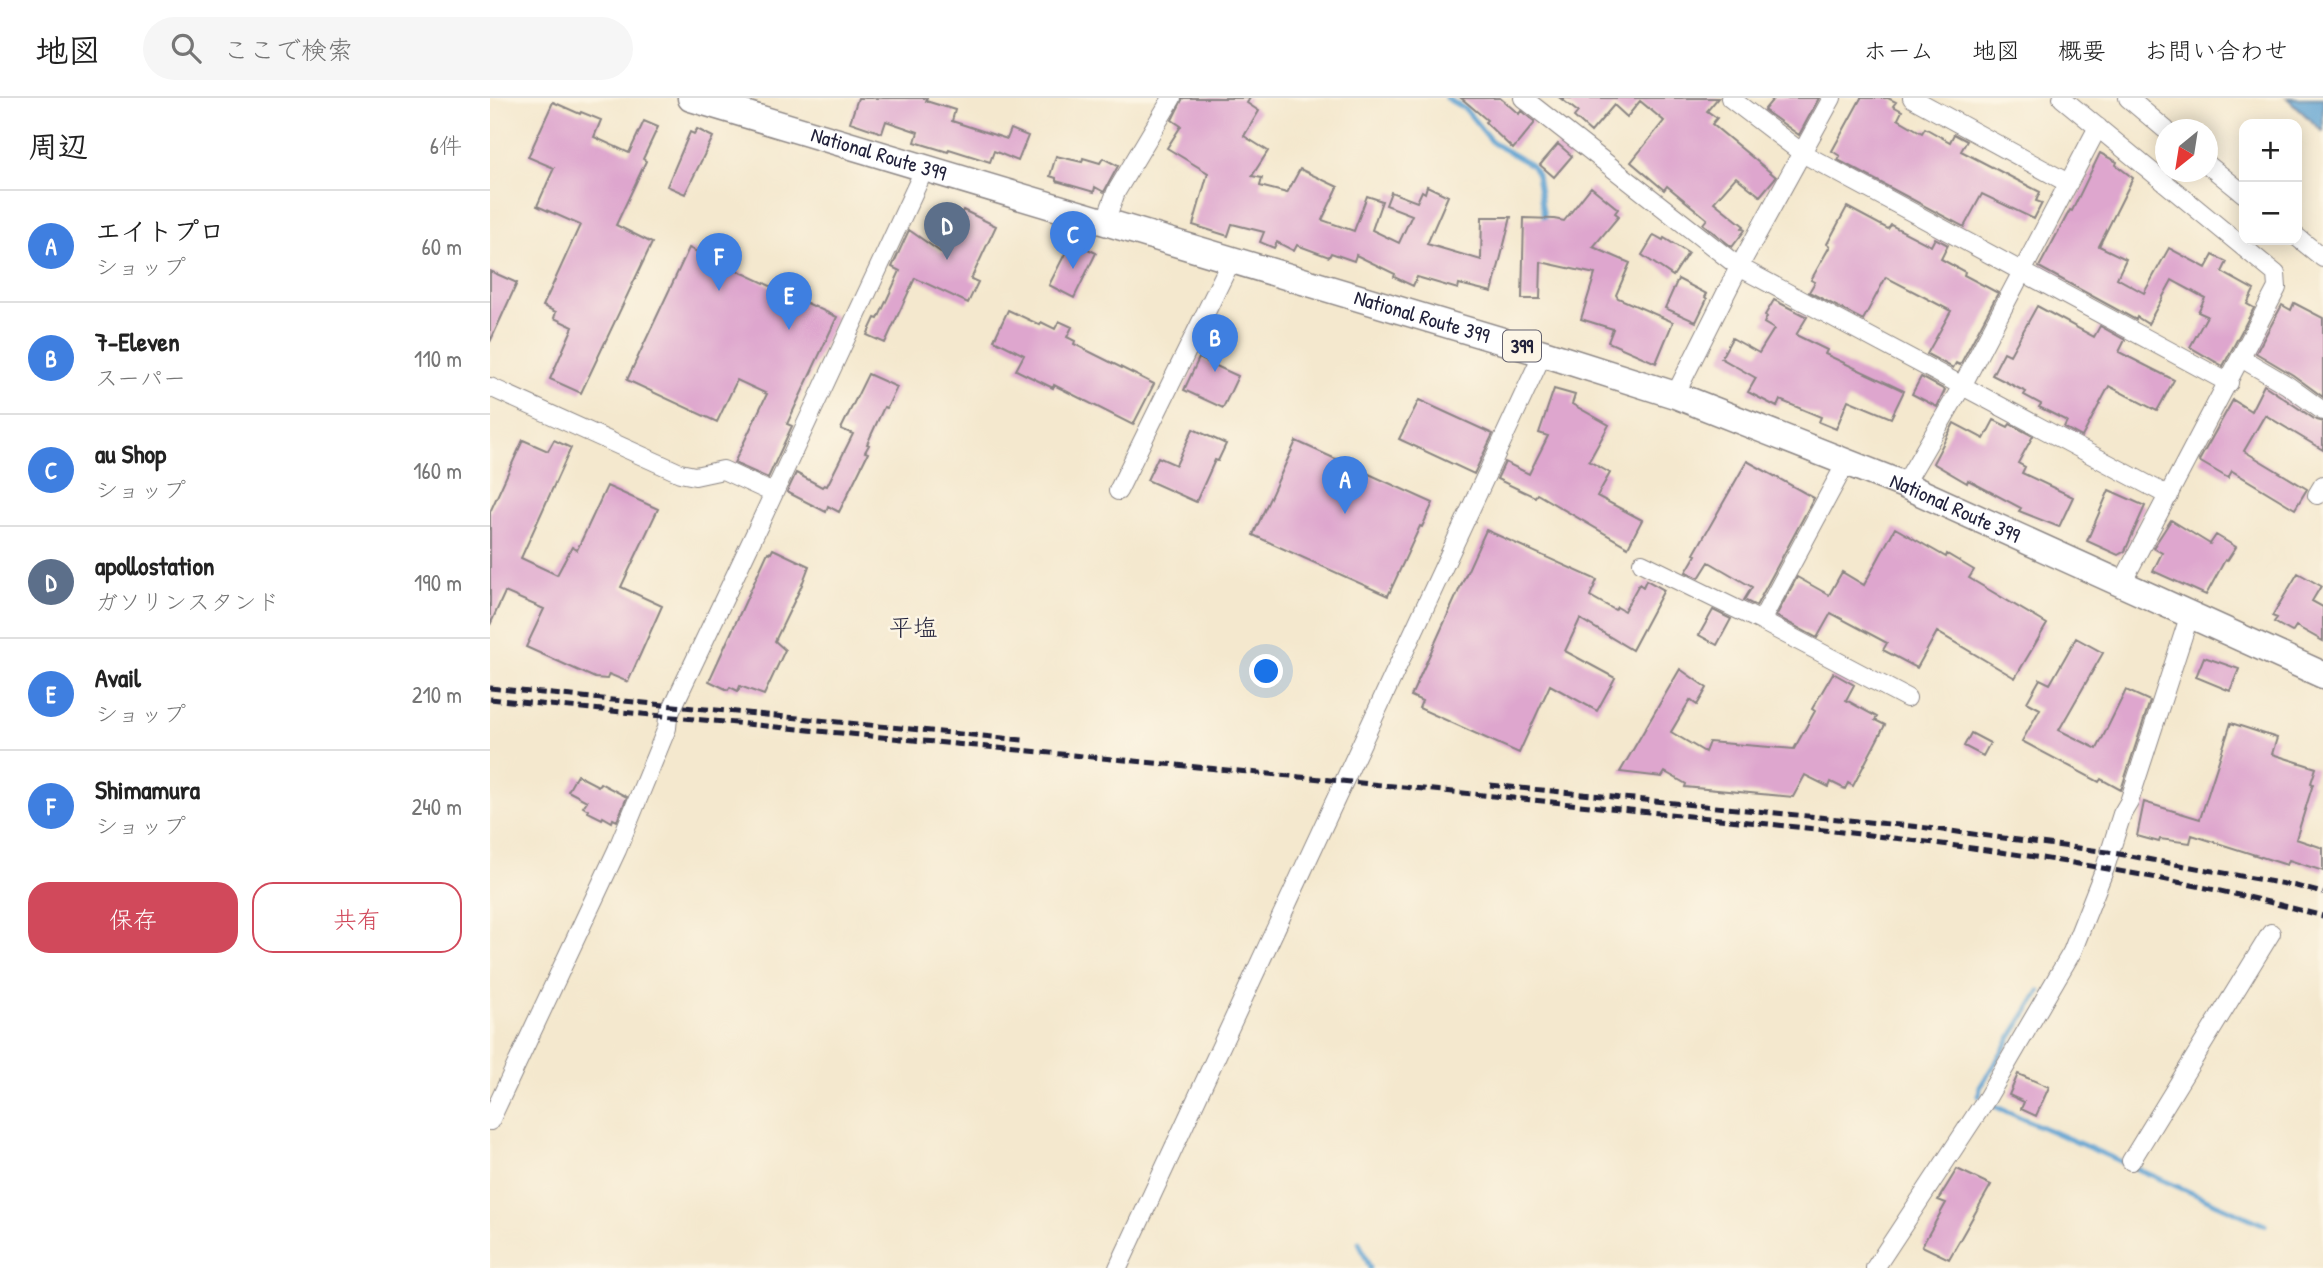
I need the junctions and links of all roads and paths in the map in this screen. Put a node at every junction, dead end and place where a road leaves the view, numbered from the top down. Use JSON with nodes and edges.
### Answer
{"nodes":[{"id":1,"x":691,"y":98,"type":"edge"},
{"id":2,"x":1172,"y":98,"type":"edge"},
{"id":3,"x":1523,"y":98,"type":"edge"},
{"id":4,"x":1730,"y":98,"type":"edge"},
{"id":5,"x":1832,"y":98,"type":"edge"},
{"id":6,"x":1912,"y":98,"type":"edge"},
{"id":7,"x":2062,"y":98,"type":"edge"},
{"id":8,"x":2128,"y":98,"type":"edge"},
{"id":9,"x":721,"y":102,"type":"edge"},
{"id":10,"x":2155,"y":121,"type":"edge"},
{"id":11,"x":2098,"y":127,"type":"junction"},
{"id":12,"x":1802,"y":153,"type":"junction"},
{"id":13,"x":925,"y":168,"type":"junction"},
{"id":14,"x":2218,"y":173,"type":"edge"},
{"id":15,"x":2068,"y":183,"type":"junction"},
{"id":16,"x":2239,"y":190,"type":"edge"},
{"id":17,"x":1105,"y":222,"type":"junction"},
{"id":18,"x":2302,"y":241,"type":"edge"},
{"id":19,"x":2323,"y":258,"type":"edge"},
{"id":20,"x":1232,"y":259,"type":"junction"},
{"id":21,"x":1739,"y":267,"type":"junction"},
{"id":22,"x":2022,"y":271,"type":"junction"},
{"id":23,"x":1543,"y":353,"type":"junction"},
{"id":24,"x":2241,"y":358,"type":"junction"},
{"id":25,"x":2229,"y":383,"type":"junction"},
{"id":26,"x":1962,"y":386,"type":"junction"},
{"id":27,"x":490,"y":387,"type":"edge"},
{"id":28,"x":1675,"y":395,"type":"junction"},
{"id":29,"x":2323,"y":411,"type":"edge"},
{"id":30,"x":1847,"y":461,"type":"junction"},
{"id":31,"x":1905,"y":485,"type":"junction"},
{"id":32,"x":1118,"y":491,"type":"dead end"},
{"id":33,"x":773,"y":494,"type":"junction"},
{"id":34,"x":2169,"y":496,"type":"junction"},
{"id":35,"x":1642,"y":563,"type":"dead end"},
{"id":36,"x":2122,"y":583,"type":"junction"},
{"id":37,"x":2190,"y":614,"type":"junction"},
{"id":38,"x":1761,"y":621,"type":"junction"},
{"id":39,"x":2323,"y":675,"type":"edge"},
{"id":40,"x":1907,"y":698,"type":"dead end"},
{"id":41,"x":2271,"y":933,"type":"dead end"},
{"id":42,"x":490,"y":1122,"type":"edge"},
{"id":43,"x":2131,"y":1161,"type":"dead end"},
{"id":44,"x":1118,"y":1268,"type":"edge"},
{"id":45,"x":1875,"y":1268,"type":"edge"}],
"edges":[{"from":1,"to":9,"type":"highway","name":"National Route 399","number":"399"},
{"from":2,"to":17,"type":"street"},
{"from":3,"to":21,"type":"street"},
{"from":4,"to":12,"type":"street"},
{"from":5,"to":12,"type":"street"},
{"from":6,"to":15,"type":"street"},
{"from":7,"to":11,"type":"street"},
{"from":8,"to":10,"type":"street"},
{"from":9,"to":13,"type":"highway","name":"National Route 399","number":"399"},
{"from":11,"to":15,"type":"street"},
{"from":11,"to":24,"type":"street"},
{"from":12,"to":21,"type":"street"},
{"from":12,"to":22,"type":"street"},
{"from":13,"to":17,"type":"highway","name":"National Route 399","number":"399"},
{"from":13,"to":33,"type":"street"},
{"from":14,"to":16,"type":"street"},
{"from":15,"to":22,"type":"street"},
{"from":17,"to":20,"type":"highway","name":"National Route 399","number":"399"},
{"from":18,"to":19,"type":"street"},
{"from":20,"to":23,"type":"highway","name":"National Route 399","number":"399"},
{"from":20,"to":32,"type":"street"},
{"from":21,"to":26,"type":"street"},
{"from":21,"to":28,"type":"street"},
{"from":22,"to":25,"type":"street"},
{"from":22,"to":26,"type":"street"},
{"from":23,"to":28,"type":"highway","name":"National Route 399","number":"399"},
{"from":23,"to":44,"type":"street"},
{"from":24,"to":25,"type":"street"},
{"from":24,"to":29,"type":"street"},
{"from":25,"to":34,"type":"street"},
{"from":26,"to":31,"type":"street"},
{"from":26,"to":34,"type":"street"},
{"from":27,"to":33,"type":"street"},
{"from":28,"to":30,"type":"highway","name":"National Route 399","number":"399"},
{"from":30,"to":31,"type":"highway","name":"National Route 399","number":"399"},
{"from":30,"to":38,"type":"street"},
{"from":31,"to":36,"type":"highway","name":"National Route 399","number":"399"},
{"from":33,"to":42,"type":"street"},
{"from":34,"to":36,"type":"street"},
{"from":35,"to":38,"type":"street"},
{"from":36,"to":37,"type":"highway","name":"National Route 399","number":"399"},
{"from":37,"to":39,"type":"highway","name":"National Route 399","number":"399"},
{"from":37,"to":45,"type":"street"},
{"from":38,"to":40,"type":"street"},
{"from":41,"to":43,"type":"street"}]}
